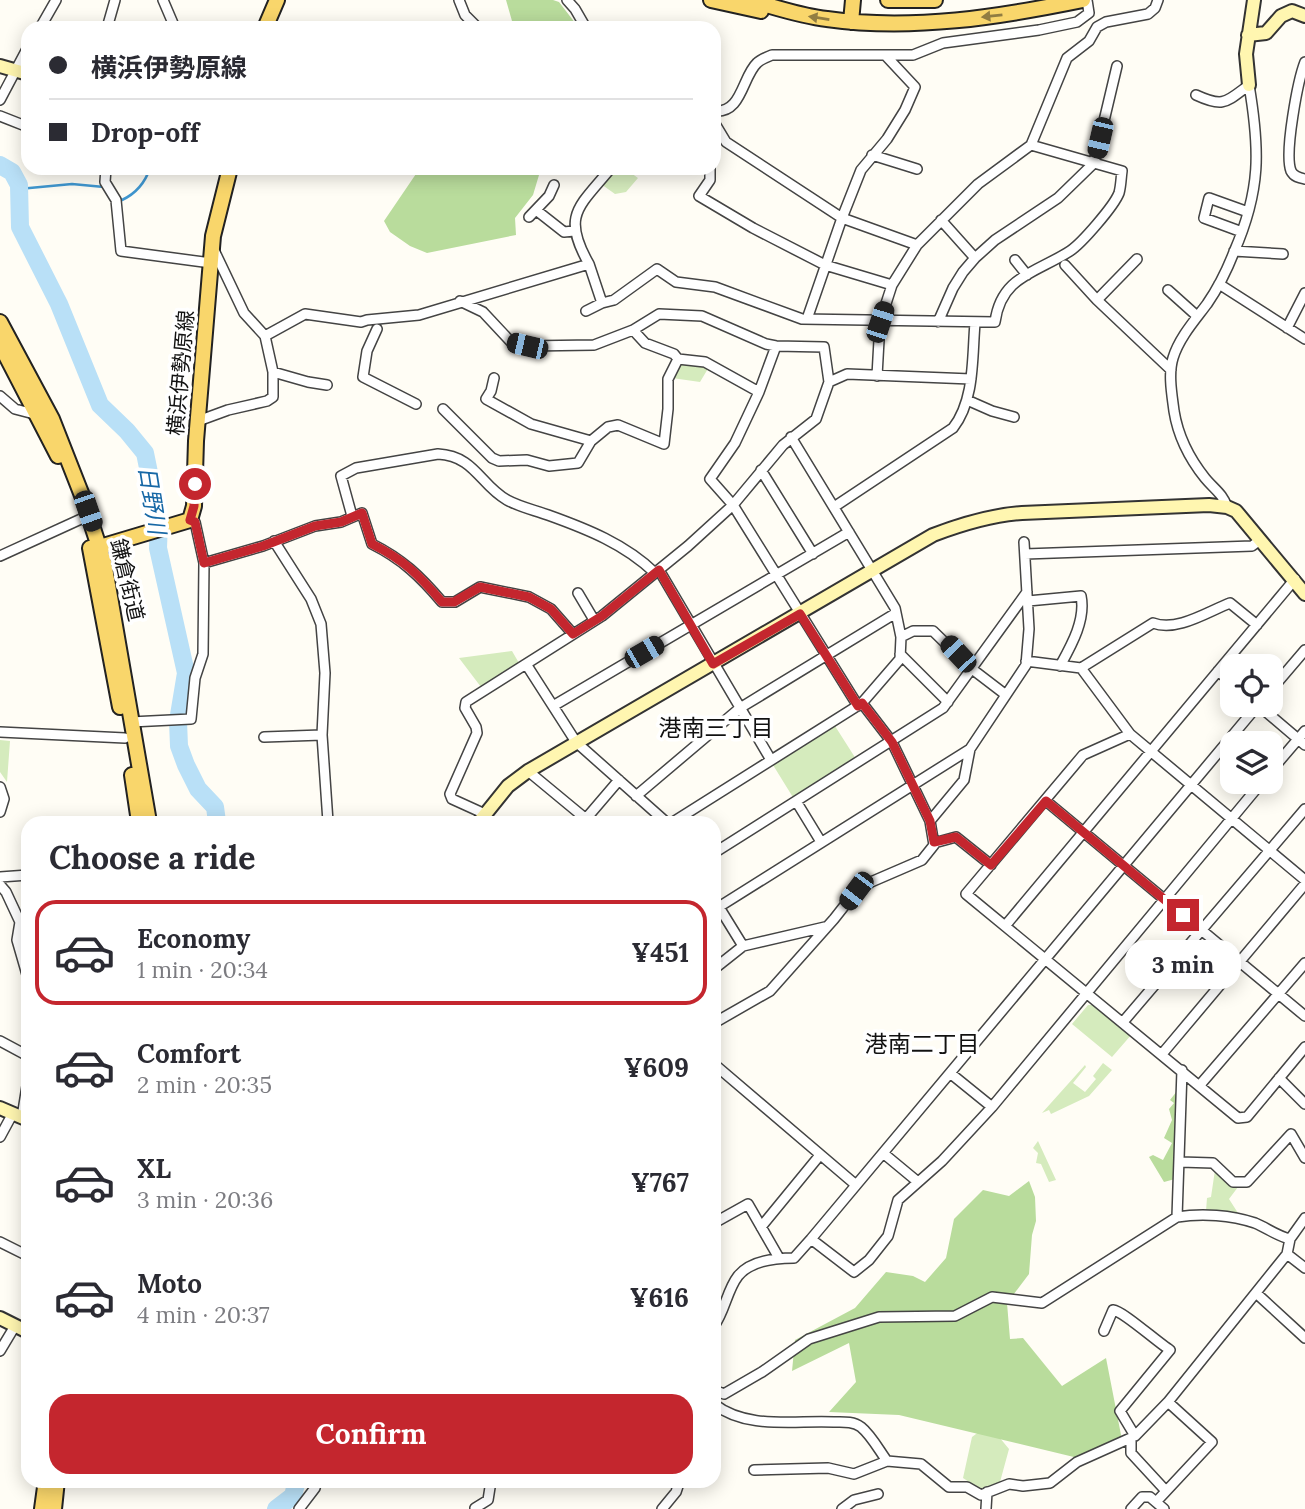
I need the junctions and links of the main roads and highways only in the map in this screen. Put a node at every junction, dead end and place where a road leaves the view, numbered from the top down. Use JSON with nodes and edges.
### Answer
{"nodes":[{"id":1,"x":277,"y":0,"type":"edge"},
{"id":2,"x":712,"y":0,"type":"edge"},
{"id":3,"x":749,"y":0,"type":"edge"},
{"id":4,"x":853,"y":0,"type":"edge"},
{"id":5,"x":888,"y":0,"type":"edge"},
{"id":6,"x":935,"y":0,"type":"edge"},
{"id":7,"x":1085,"y":0,"type":"edge"},
{"id":8,"x":787,"y":12,"type":"junction"},
{"id":9,"x":268,"y":21,"type":"edge"},
{"id":10,"x":851,"y":22,"type":"junction"},
{"id":11,"x":228,"y":175,"type":"edge"},
{"id":12,"x":0,"y":322,"type":"edge"},
{"id":13,"x":0,"y":344,"type":"edge"},
{"id":14,"x":94,"y":548,"type":"junction"},
{"id":15,"x":138,"y":816,"type":"edge"},
{"id":16,"x":148,"y":816,"type":"edge"},
{"id":17,"x":45,"y":1488,"type":"edge"},
{"id":18,"x":56,"y":1488,"type":"edge"},
{"id":19,"x":43,"y":1509,"type":"edge"},
{"id":20,"x":54,"y":1509,"type":"edge"}],
"edges":[{"from":1,"to":9,"type":"main road"},
{"from":2,"to":8,"type":"main road"},
{"from":3,"to":8,"type":"main road"},
{"from":4,"to":10,"type":"main road"},
{"from":5,"to":6,"type":"main road"},
{"from":7,"to":10,"type":"main road","one_way":true},
{"from":10,"to":8,"type":"main road","one_way":true},
{"from":11,"to":14,"type":"main road","name":"横浜伊勢原線"},
{"from":12,"to":14,"type":"main road","name":"鎌倉街道"},
{"from":13,"to":14,"type":"main road","name":"鎌倉街道"},
{"from":14,"to":15,"type":"main road","name":"鎌倉街道"},
{"from":14,"to":16,"type":"main road","name":"鎌倉街道"},
{"from":17,"to":19,"type":"main road"},
{"from":18,"to":20,"type":"main road"}]}
